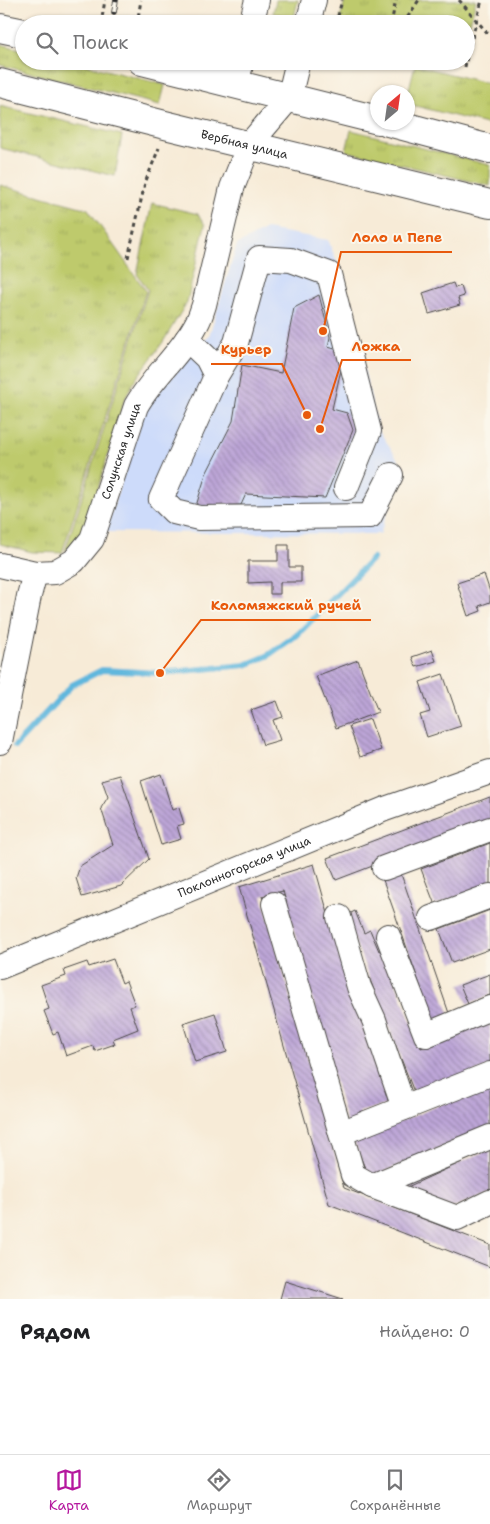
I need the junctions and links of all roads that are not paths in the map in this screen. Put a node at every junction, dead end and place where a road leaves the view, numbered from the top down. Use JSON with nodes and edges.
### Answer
{"nodes":[{"id":1,"x":257,"y":0,"type":"edge"},
{"id":2,"x":314,"y":0,"type":"edge"},
{"id":3,"x":260,"y":15,"type":"edge"},
{"id":4,"x":310,"y":15,"type":"edge"},
{"id":5,"x":0,"y":28,"type":"edge"},
{"id":6,"x":15,"y":31,"type":"edge"},
{"id":7,"x":215,"y":70,"type":"edge"},
{"id":8,"x":296,"y":70,"type":"edge"},
{"id":9,"x":239,"y":73,"type":"edge"},
{"id":10,"x":0,"y":83,"type":"edge"},
{"id":11,"x":290,"y":98,"type":"junction"},
{"id":12,"x":370,"y":118,"type":"edge"},
{"id":13,"x":415,"y":129,"type":"edge"},
{"id":14,"x":249,"y":145,"type":"junction"},
{"id":15,"x":490,"y":149,"type":"edge"},
{"id":16,"x":490,"y":204,"type":"edge"},
{"id":17,"x":187,"y":339,"type":"junction"},
{"id":18,"x":216,"y":376,"type":"junction"},
{"id":19,"x":391,"y":475,"type":"dead end"},
{"id":20,"x":346,"y":488,"type":"dead end"},
{"id":21,"x":0,"y":565,"type":"edge"},
{"id":22,"x":35,"y":573,"type":"junction"},
{"id":23,"x":0,"y":742,"type":"edge"},
{"id":24,"x":490,"y":772,"type":"edge"},
{"id":25,"x":490,"y":829,"type":"edge"},
{"id":26,"x":384,"y":868,"type":"dead end"},
{"id":27,"x":490,"y":896,"type":"edge"},
{"id":28,"x":274,"y":904,"type":"dead end"},
{"id":29,"x":339,"y":917,"type":"dead end"},
{"id":30,"x":431,"y":918,"type":"dead end"},
{"id":31,"x":388,"y":936,"type":"dead end"},
{"id":32,"x":0,"y":967,"type":"edge"},
{"id":33,"x":490,"y":1008,"type":"edge"},
{"id":34,"x":490,"y":1074,"type":"edge"},
{"id":35,"x":404,"y":1108,"type":"junction"},
{"id":36,"x":341,"y":1133,"type":"junction"},
{"id":37,"x":490,"y":1138,"type":"edge"},
{"id":38,"x":372,"y":1186,"type":"junction"},
{"id":39,"x":490,"y":1202,"type":"edge"}],
"edges":[{"from":1,"to":3,"type":"street"},
{"from":2,"to":4,"type":"street"},
{"from":5,"to":6,"type":"main road"},
{"from":7,"to":9,"type":"main road"},
{"from":8,"to":11,"type":"street"},
{"from":9,"to":11,"type":"main road"},
{"from":10,"to":14,"type":"main road","name":"Вербная улица"},
{"from":11,"to":12,"type":"main road"},
{"from":11,"to":14,"type":"street","name":"Солунская улица"},
{"from":13,"to":15,"type":"main road"},
{"from":14,"to":16,"type":"main road","name":"Вербная улица"},
{"from":14,"to":17,"type":"street","name":"Солунская улица"},
{"from":17,"to":18,"type":"street"},
{"from":17,"to":22,"type":"street","name":"Солунская улица"},
{"from":18,"to":19,"type":"street"},
{"from":18,"to":20,"type":"street"},
{"from":21,"to":22,"type":"street"},
{"from":22,"to":23,"type":"street"},
{"from":24,"to":32,"type":"street","name":"Поклонногорская улица"},
{"from":25,"to":26,"type":"street"},
{"from":27,"to":30,"type":"street"},
{"from":28,"to":36,"type":"street"},
{"from":29,"to":35,"type":"street"},
{"from":31,"to":33,"type":"street"},
{"from":34,"to":35,"type":"street"},
{"from":35,"to":36,"type":"street"},
{"from":36,"to":38,"type":"street"},
{"from":37,"to":38,"type":"street"},
{"from":38,"to":39,"type":"street"}]}
